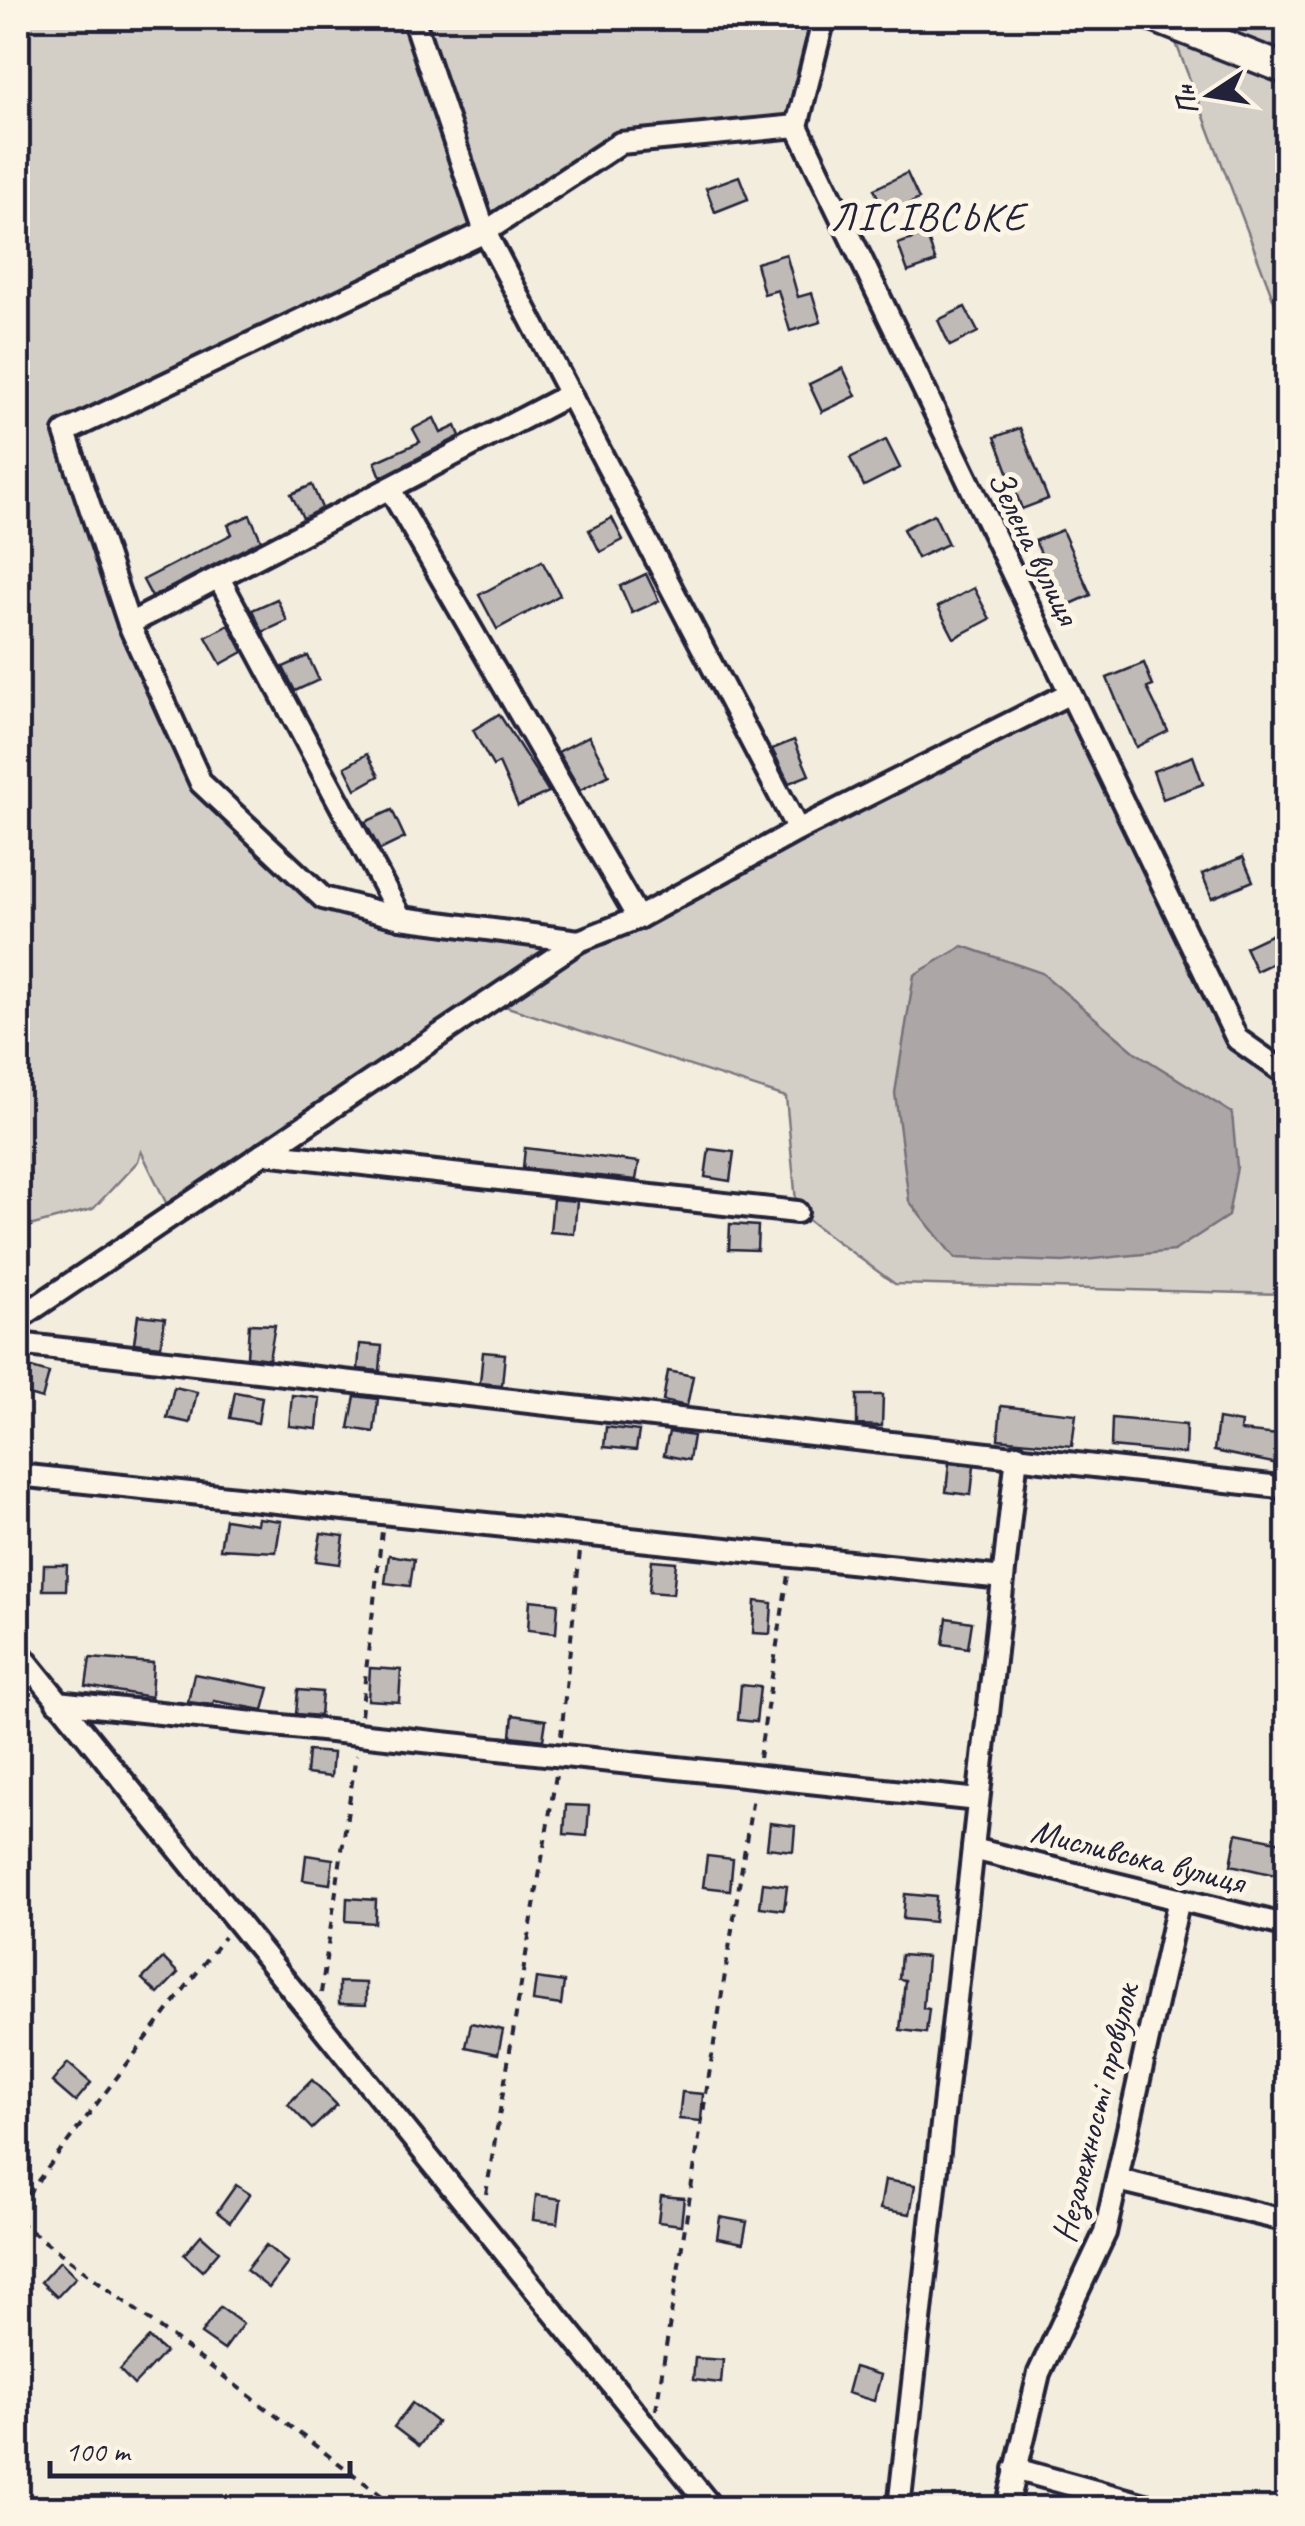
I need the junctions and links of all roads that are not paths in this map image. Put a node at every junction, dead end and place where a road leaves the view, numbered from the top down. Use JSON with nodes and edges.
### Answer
{"nodes":[{"id":1,"x":413,"y":18,"type":"edge"},
{"id":2,"x":824,"y":18,"type":"edge"},
{"id":3,"x":1156,"y":18,"type":"edge"},
{"id":4,"x":1288,"y":70,"type":"edge"},
{"id":5,"x":797,"y":126,"type":"junction"},
{"id":6,"x":485,"y":232,"type":"junction"},
{"id":7,"x":570,"y":394,"type":"junction"},
{"id":8,"x":390,"y":489,"type":"junction"},
{"id":9,"x":218,"y":578,"type":"junction"},
{"id":10,"x":129,"y":624,"type":"junction"},
{"id":11,"x":1068,"y":694,"type":"junction"},
{"id":12,"x":798,"y":830,"type":"junction"},
{"id":13,"x":400,"y":918,"type":"junction"},
{"id":14,"x":638,"y":918,"type":"junction"},
{"id":15,"x":579,"y":941,"type":"junction"},
{"id":16,"x":1288,"y":1075,"type":"edge"},
{"id":17,"x":264,"y":1153,"type":"junction"},
{"id":18,"x":797,"y":1212,"type":"dead end"},
{"id":19,"x":18,"y":1319,"type":"edge"},
{"id":20,"x":18,"y":1344,"type":"edge"},
{"id":21,"x":1017,"y":1455,"type":"junction"},
{"id":22,"x":18,"y":1475,"type":"edge"},
{"id":23,"x":1288,"y":1488,"type":"edge"},
{"id":24,"x":1003,"y":1578,"type":"junction"},
{"id":25,"x":18,"y":1650,"type":"edge"},
{"id":26,"x":57,"y":1702,"type":"junction"},
{"id":27,"x":978,"y":1800,"type":"junction"},
{"id":28,"x":973,"y":1849,"type":"junction"},
{"id":29,"x":1180,"y":1899,"type":"junction"},
{"id":30,"x":1288,"y":1926,"type":"edge"},
{"id":31,"x":1118,"y":2180,"type":"junction"},
{"id":32,"x":1288,"y":2221,"type":"edge"},
{"id":33,"x":1015,"y":2469,"type":"junction"},
{"id":34,"x":712,"y":2508,"type":"edge"},
{"id":35,"x":899,"y":2508,"type":"edge"},
{"id":36,"x":1007,"y":2508,"type":"edge"},
{"id":37,"x":1156,"y":2508,"type":"edge"}],
"edges":[{"from":1,"to":6,"type":"street"},
{"from":2,"to":5,"type":"street"},
{"from":3,"to":4,"type":"street"},
{"from":5,"to":6,"type":"street"},
{"from":5,"to":11,"type":"street","name":"Зелена вулиця"},
{"from":6,"to":7,"type":"street"},
{"from":6,"to":10,"type":"street"},
{"from":7,"to":8,"type":"street"},
{"from":7,"to":12,"type":"street"},
{"from":8,"to":9,"type":"street"},
{"from":8,"to":14,"type":"street"},
{"from":9,"to":10,"type":"street"},
{"from":9,"to":13,"type":"street"},
{"from":10,"to":13,"type":"street"},
{"from":11,"to":12,"type":"street"},
{"from":11,"to":16,"type":"street","name":"Зелена вулиця"},
{"from":12,"to":14,"type":"street"},
{"from":13,"to":15,"type":"street"},
{"from":14,"to":15,"type":"street"},
{"from":15,"to":17,"type":"street"},
{"from":17,"to":18,"type":"street"},
{"from":17,"to":19,"type":"street"},
{"from":20,"to":21,"type":"street"},
{"from":21,"to":23,"type":"street"},
{"from":21,"to":24,"type":"street"},
{"from":22,"to":24,"type":"street"},
{"from":24,"to":27,"type":"street"},
{"from":25,"to":26,"type":"street"},
{"from":26,"to":27,"type":"street"},
{"from":26,"to":34,"type":"street"},
{"from":27,"to":28,"type":"street"},
{"from":28,"to":29,"type":"street","name":"Мисливська вулиця"},
{"from":28,"to":35,"type":"street"},
{"from":29,"to":30,"type":"street","name":"Мисливська вулиця"},
{"from":29,"to":31,"type":"street","name":"Незалежності провулок"},
{"from":31,"to":32,"type":"street"},
{"from":31,"to":33,"type":"street","name":"Незалежності провулок"},
{"from":33,"to":36,"type":"street","name":"Незалежності провулок"},
{"from":33,"to":37,"type":"street"}]}
